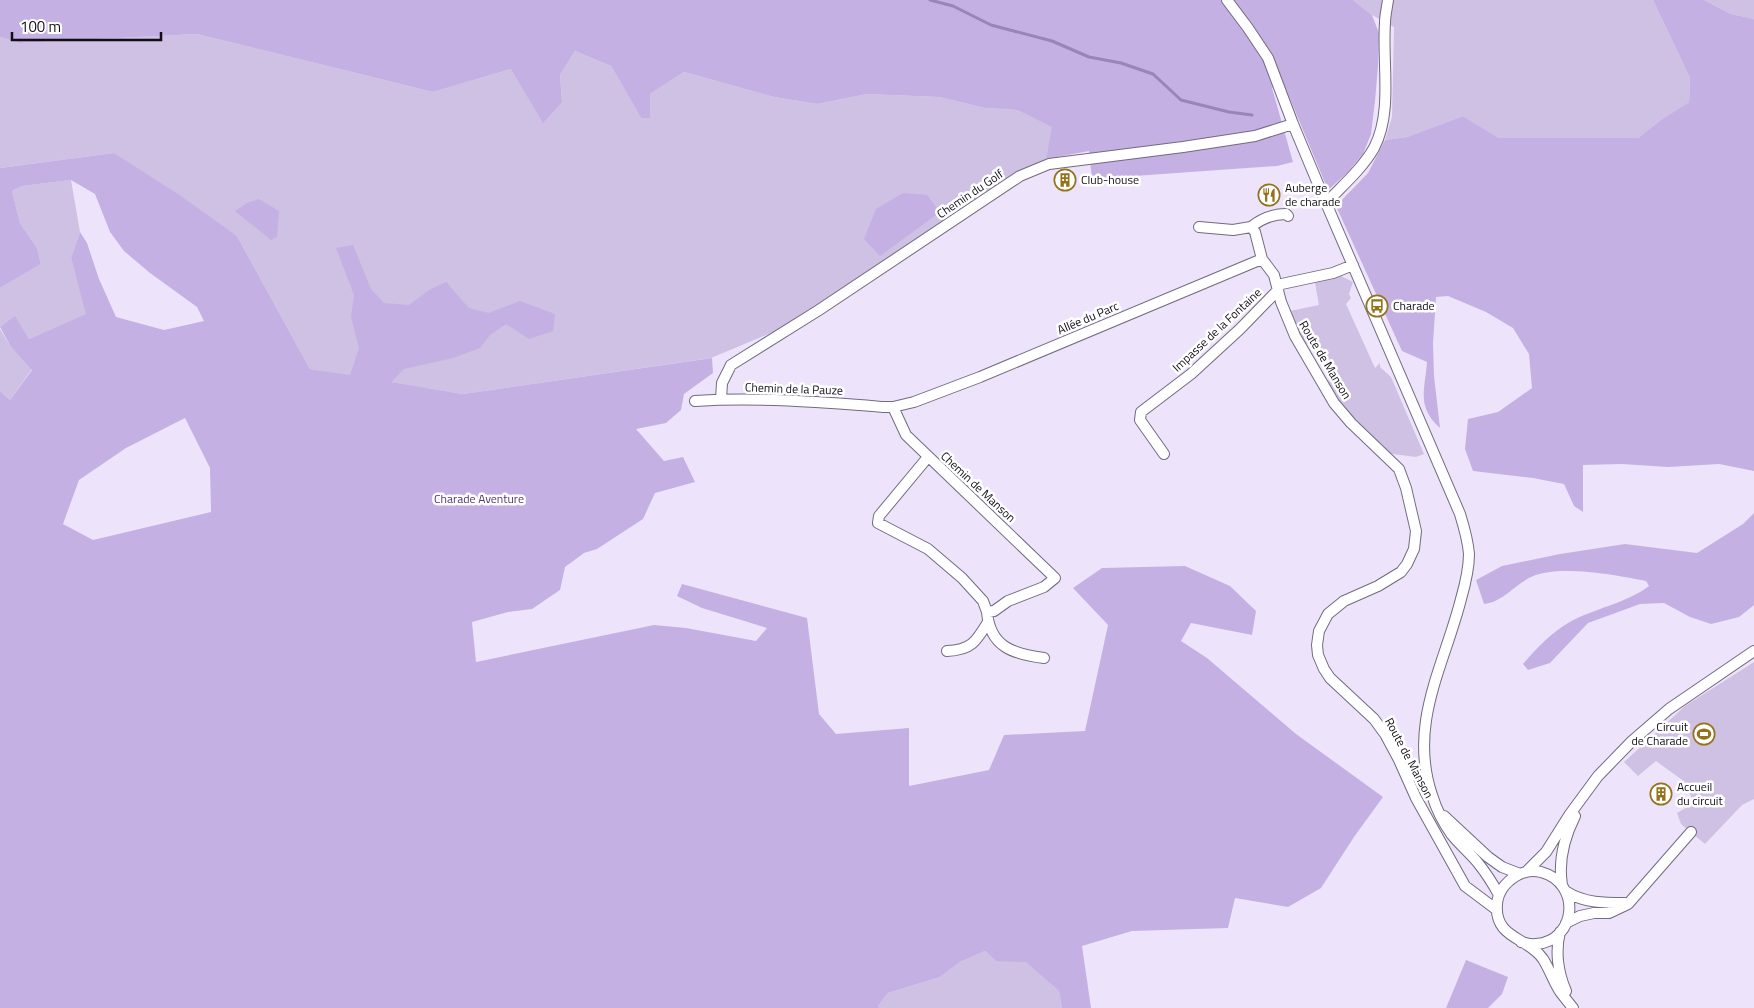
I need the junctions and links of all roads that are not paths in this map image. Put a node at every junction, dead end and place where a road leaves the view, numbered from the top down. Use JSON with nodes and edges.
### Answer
{"nodes":[{"id":1,"x":1227,"y":0,"type":"edge"},
{"id":2,"x":1388,"y":0,"type":"edge"},
{"id":3,"x":1293,"y":124,"type":"junction"},
{"id":4,"x":1326,"y":203,"type":"junction"},
{"id":5,"x":1288,"y":216,"type":"dead end"},
{"id":6,"x":1199,"y":227,"type":"dead end"},
{"id":7,"x":1252,"y":227,"type":"junction"},
{"id":8,"x":1262,"y":259,"type":"junction"},
{"id":9,"x":1353,"y":265,"type":"junction"},
{"id":10,"x":1278,"y":288,"type":"junction"},
{"id":11,"x":721,"y":400,"type":"junction"},
{"id":12,"x":695,"y":401,"type":"dead end"},
{"id":13,"x":893,"y":407,"type":"junction"},
{"id":14,"x":1164,"y":454,"type":"dead end"},
{"id":15,"x":928,"y":457,"type":"junction"},
{"id":16,"x":988,"y":617,"type":"junction"},
{"id":17,"x":947,"y":651,"type":"dead end"},
{"id":18,"x":1754,"y":651,"type":"edge"},
{"id":19,"x":1044,"y":658,"type":"dead end"},
{"id":20,"x":1587,"y":792,"type":"junction"},
{"id":21,"x":1440,"y":812,"type":"junction"},
{"id":22,"x":1691,"y":832,"type":"dead end"},
{"id":23,"x":1524,"y":872,"type":"junction"},
{"id":24,"x":1564,"y":888,"type":"junction"},
{"id":25,"x":1499,"y":895,"type":"junction"},
{"id":26,"x":1628,"y":904,"type":"junction"},
{"id":27,"x":1497,"y":910,"type":"junction"},
{"id":28,"x":1566,"y":923,"type":"junction"},
{"id":29,"x":1560,"y":932,"type":"junction"},
{"id":30,"x":1521,"y":942,"type":"junction"},
{"id":31,"x":1573,"y":1008,"type":"edge"}],
"edges":[{"from":1,"to":3,"type":"street"},
{"from":2,"to":4,"type":"street"},
{"from":3,"to":4,"type":"street"},
{"from":3,"to":11,"type":"street","name":"Chemin du Golf"},
{"from":4,"to":9,"type":"street"},
{"from":5,"to":7,"type":"street"},
{"from":6,"to":7,"type":"street"},
{"from":7,"to":8,"type":"street"},
{"from":8,"to":10,"type":"street"},
{"from":8,"to":13,"type":"street","name":"Allée du Parc"},
{"from":9,"to":10,"type":"street"},
{"from":9,"to":21,"type":"street"},
{"from":10,"to":14,"type":"street","name":"Impasse de la Fontaine"},
{"from":10,"to":27,"type":"street","name":"Route de Manson"},
{"from":11,"to":12,"type":"street","name":"Chemin de la Pauze"},
{"from":11,"to":13,"type":"street","name":"Chemin de la Pauze"},
{"from":13,"to":15,"type":"street","name":"Chemin de Manson"},
{"from":15,"to":16,"type":"street"},
{"from":15,"to":16,"type":"street","name":"Chemin de Manson"},
{"from":16,"to":17,"type":"street"},
{"from":16,"to":19,"type":"street"},
{"from":18,"to":20,"type":"street"},
{"from":20,"to":23,"type":"street"},
{"from":20,"to":24,"type":"street"},
{"from":21,"to":23,"type":"street"},
{"from":21,"to":25,"type":"street"},
{"from":22,"to":26,"type":"street"},
{"from":23,"to":24,"type":"street"},
{"from":23,"to":25,"type":"street"},
{"from":24,"to":26,"type":"street"},
{"from":24,"to":28,"type":"street"},
{"from":25,"to":27,"type":"street"},
{"from":26,"to":28,"type":"street"},
{"from":27,"to":30,"type":"street"},
{"from":28,"to":29,"type":"street"},
{"from":29,"to":30,"type":"street"},
{"from":29,"to":31,"type":"street"},
{"from":30,"to":31,"type":"street"}]}
